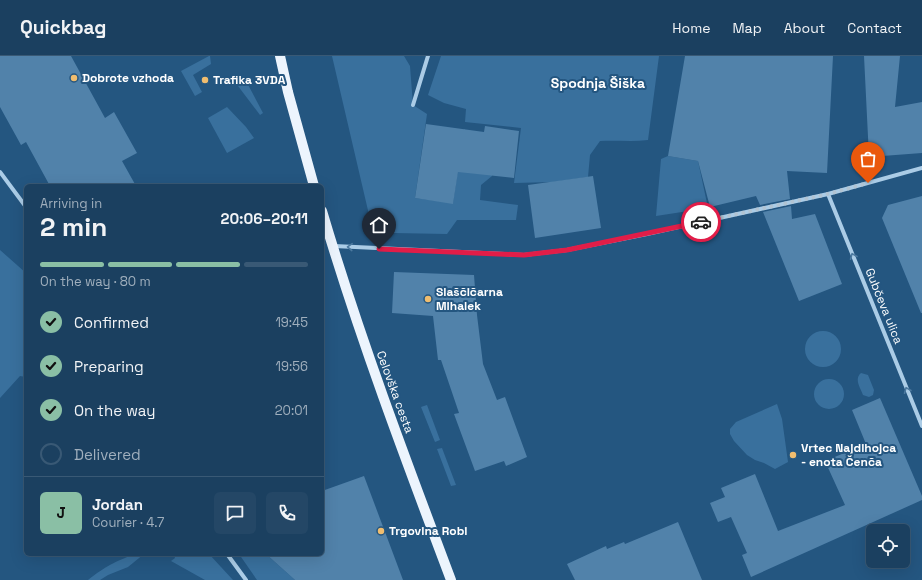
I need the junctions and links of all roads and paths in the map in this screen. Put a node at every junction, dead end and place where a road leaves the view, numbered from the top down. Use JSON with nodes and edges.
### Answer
{"nodes":[{"id":1,"x":280,"y":56,"type":"edge"},
{"id":2,"x":428,"y":56,"type":"edge"},
{"id":3,"x":413,"y":105,"type":"dead end"},
{"id":4,"x":922,"y":168,"type":"edge"},
{"id":5,"x":0,"y":172,"type":"edge"},
{"id":6,"x":313,"y":184,"type":"edge"},
{"id":7,"x":828,"y":194,"type":"junction"},
{"id":8,"x":24,"y":204,"type":"edge"},
{"id":9,"x":324,"y":219,"type":"edge"},
{"id":10,"x":332,"y":246,"type":"junction"},
{"id":11,"x":922,"y":426,"type":"edge"},
{"id":12,"x":228,"y":556,"type":"edge"},
{"id":13,"x":246,"y":580,"type":"edge"},
{"id":14,"x":451,"y":580,"type":"edge"}],
"edges":[{"from":1,"to":6,"type":"main road"},
{"from":2,"to":3,"type":"street"},
{"from":4,"to":7,"type":"street"},
{"from":5,"to":8,"type":"street"},
{"from":7,"to":10,"type":"street","one_way":true},
{"from":11,"to":7,"type":"street","name":"Gubčeva ulica","one_way":true},
{"from":9,"to":10,"type":"main road","name":"Celovška cesta"},
{"from":10,"to":14,"type":"main road","name":"Celovška cesta"},
{"from":12,"to":13,"type":"street"}]}
